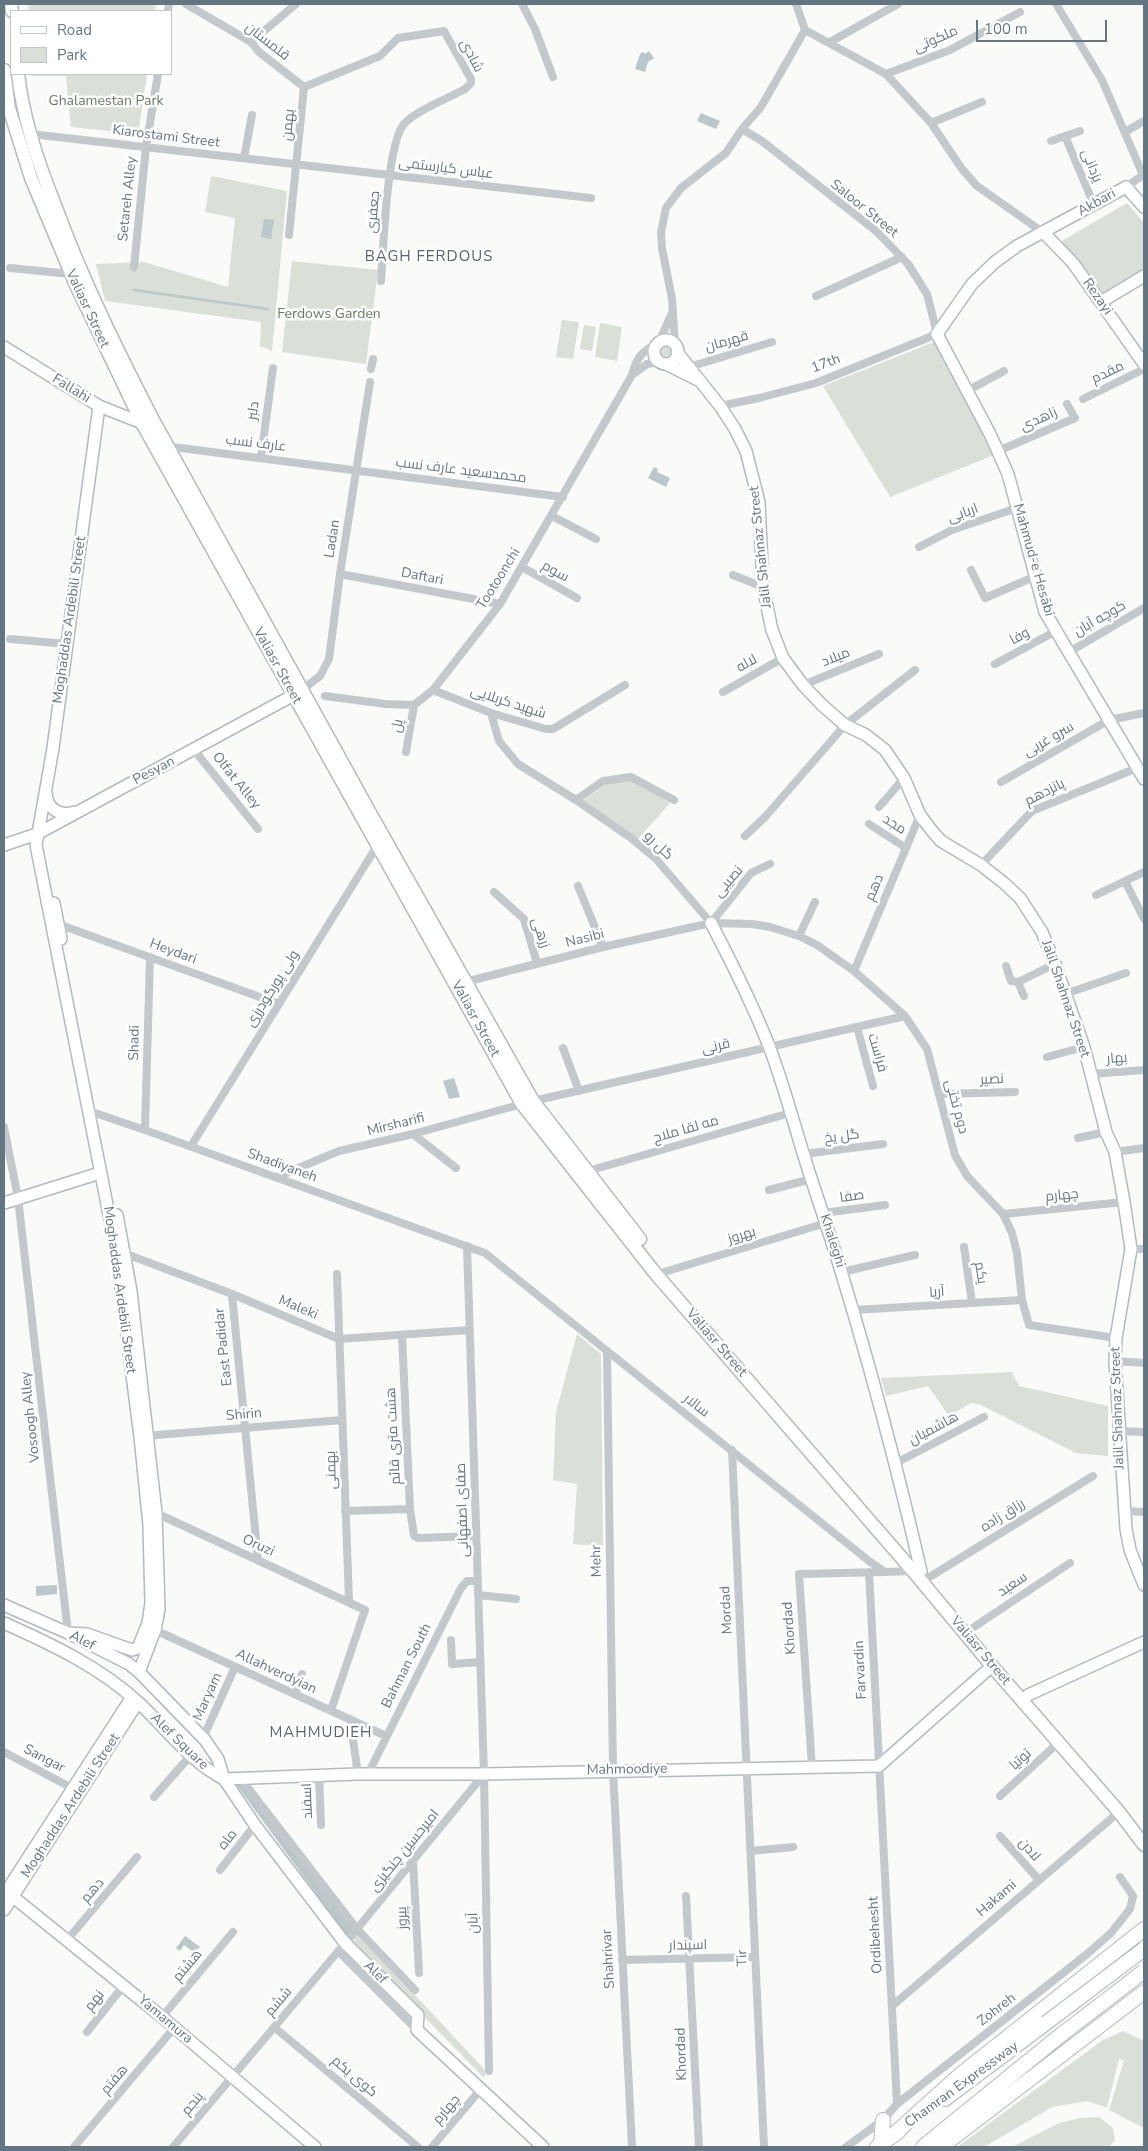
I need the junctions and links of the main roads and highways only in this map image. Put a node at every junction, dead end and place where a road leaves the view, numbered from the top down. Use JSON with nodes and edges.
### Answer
{"nodes":[{"id":1,"x":4,"y":70,"type":"edge"},
{"id":2,"x":18,"y":75,"type":"edge"},
{"id":3,"x":10,"y":128,"type":"edge"},
{"id":4,"x":147,"y":422,"type":"junction"},
{"id":5,"x":528,"y":1103,"type":"junction"},
{"id":6,"x":920,"y":1573,"type":"junction"},
{"id":7,"x":1143,"y":1838,"type":"edge"},
{"id":8,"x":1144,"y":1921,"type":"edge"},
{"id":9,"x":1144,"y":1929,"type":"edge"},
{"id":10,"x":1133,"y":1938,"type":"junction"},
{"id":11,"x":1144,"y":1950,"type":"edge"},
{"id":12,"x":1114,"y":1953,"type":"junction"},
{"id":13,"x":1144,"y":1971,"type":"edge"},
{"id":14,"x":1144,"y":1976,"type":"edge"},
{"id":15,"x":1144,"y":1991,"type":"edge"},
{"id":16,"x":883,"y":2120,"type":"road end"},
{"id":17,"x":883,"y":2143,"type":"edge"},
{"id":18,"x":923,"y":2147,"type":"edge"},
{"id":19,"x":941,"y":2147,"type":"edge"}],
"edges":[{"from":1,"to":3,"type":"main road","name":"Valiasr Street"},
{"from":2,"to":4,"type":"main road","name":"Valiasr Street"},
{"from":3,"to":4,"type":"main road","name":"Valiasr Street"},
{"from":4,"to":5,"type":"main road","name":"Valiasr Street"},
{"from":4,"to":5,"type":"main road","name":"Valiasr Street"},
{"from":5,"to":6,"type":"main road","name":"Valiasr Street"},
{"from":5,"to":6,"type":"main road","name":"Valiasr Street"},
{"from":6,"to":7,"type":"main road","name":"Valiasr Street"},
{"from":6,"to":7,"type":"main road","name":"Valiasr Street"},
{"from":8,"to":10,"type":"highway"},
{"from":9,"to":10,"type":"highway"},
{"from":10,"to":12,"type":"highway"},
{"from":11,"to":17,"type":"highway","name":"Chamran Expressway","bridge":true},
{"from":12,"to":14,"type":"highway"},
{"from":12,"to":17,"type":"highway"},
{"from":13,"to":18,"type":"highway","name":"Chamran Expressway","bridge":true},
{"from":15,"to":19,"type":"highway"},
{"from":16,"to":17,"type":"highway"}]}
